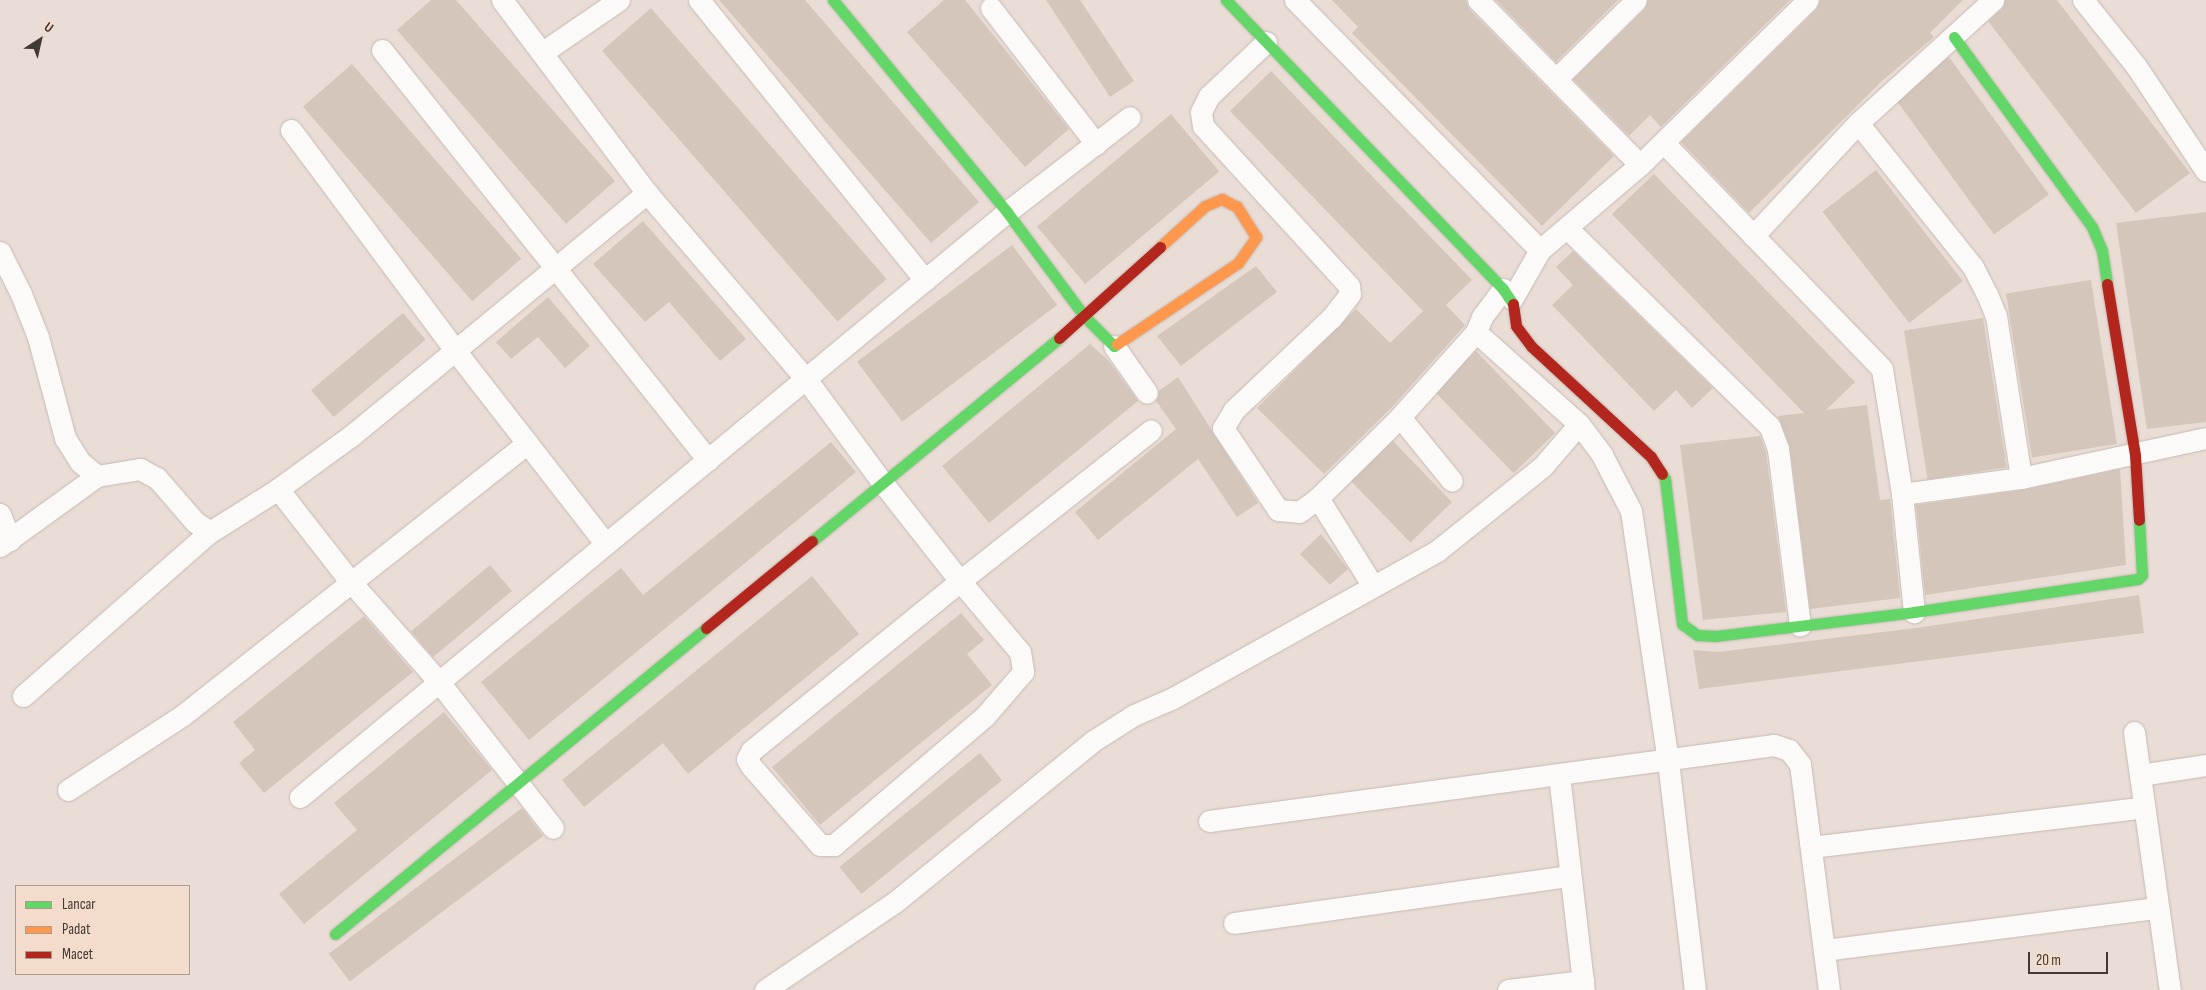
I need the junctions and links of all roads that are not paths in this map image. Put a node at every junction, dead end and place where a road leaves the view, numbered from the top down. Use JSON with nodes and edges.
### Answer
{"nodes":[{"id":1,"x":502,"y":0,"type":"edge"},
{"id":2,"x":619,"y":0,"type":"edge"},
{"id":3,"x":699,"y":0,"type":"edge"},
{"id":4,"x":833,"y":0,"type":"edge"},
{"id":5,"x":1226,"y":0,"type":"edge"},
{"id":6,"x":1295,"y":0,"type":"edge"},
{"id":7,"x":1478,"y":0,"type":"edge"},
{"id":8,"x":1636,"y":0,"type":"edge"},
{"id":9,"x":1808,"y":0,"type":"edge"},
{"id":10,"x":1993,"y":0,"type":"edge"},
{"id":11,"x":2083,"y":0,"type":"edge"},
{"id":12,"x":991,"y":8,"type":"dead end"},
{"id":13,"x":1954,"y":37,"type":"junction"},
{"id":14,"x":1266,"y":42,"type":"junction"},
{"id":15,"x":382,"y":50,"type":"dead end"},
{"id":16,"x":543,"y":52,"type":"junction"},
{"id":17,"x":1556,"y":79,"type":"junction"},
{"id":18,"x":1130,"y":117,"type":"dead end"},
{"id":19,"x":1858,"y":122,"type":"junction"},
{"id":20,"x":291,"y":130,"type":"dead end"},
{"id":21,"x":1664,"y":143,"type":"junction"},
{"id":22,"x":1096,"y":144,"type":"junction"},
{"id":23,"x":1640,"y":165,"type":"junction"},
{"id":24,"x":2206,"y":171,"type":"edge"},
{"id":25,"x":647,"y":193,"type":"junction"},
{"id":26,"x":1007,"y":212,"type":"junction"},
{"id":27,"x":1567,"y":228,"type":"junction"},
{"id":28,"x":1753,"y":236,"type":"junction"},
{"id":29,"x":1540,"y":250,"type":"junction"},
{"id":30,"x":0,"y":252,"type":"edge"},
{"id":31,"x":556,"y":265,"type":"junction"},
{"id":32,"x":924,"y":280,"type":"junction"},
{"id":33,"x":1507,"y":294,"type":"junction"},
{"id":34,"x":1085,"y":317,"type":"junction"},
{"id":35,"x":1476,"y":332,"type":"junction"},
{"id":36,"x":1114,"y":346,"type":"junction"},
{"id":37,"x":454,"y":349,"type":"junction"},
{"id":38,"x":806,"y":379,"type":"junction"},
{"id":39,"x":1147,"y":393,"type":"dead end"},
{"id":40,"x":1400,"y":417,"type":"junction"},
{"id":41,"x":1579,"y":424,"type":"junction"},
{"id":42,"x":1152,"y":430,"type":"dead end"},
{"id":43,"x":2206,"y":438,"type":"edge"},
{"id":44,"x":528,"y":443,"type":"junction"},
{"id":45,"x":2135,"y":455,"type":"junction"},
{"id":46,"x":708,"y":460,"type":"junction"},
{"id":47,"x":97,"y":476,"type":"junction"},
{"id":48,"x":2021,"y":478,"type":"junction"},
{"id":49,"x":1452,"y":481,"type":"dead end"},
{"id":50,"x":882,"y":482,"type":"junction"},
{"id":51,"x":278,"y":489,"type":"junction"},
{"id":52,"x":1902,"y":494,"type":"junction"},
{"id":53,"x":1318,"y":498,"type":"junction"},
{"id":54,"x":0,"y":514,"type":"edge"},
{"id":55,"x":210,"y":532,"type":"junction"},
{"id":56,"x":5,"y":543,"type":"edge"},
{"id":57,"x":606,"y":544,"type":"junction"},
{"id":58,"x":350,"y":581,"type":"junction"},
{"id":59,"x":960,"y":581,"type":"junction"},
{"id":60,"x":1373,"y":586,"type":"junction"},
{"id":61,"x":1914,"y":612,"type":"junction"},
{"id":62,"x":1800,"y":626,"type":"junction"},
{"id":63,"x":439,"y":682,"type":"junction"},
{"id":64,"x":24,"y":696,"type":"dead end"},
{"id":65,"x":2134,"y":732,"type":"dead end"},
{"id":66,"x":1668,"y":761,"type":"junction"},
{"id":67,"x":2206,"y":765,"type":"edge"},
{"id":68,"x":2140,"y":774,"type":"junction"},
{"id":69,"x":1559,"y":775,"type":"junction"},
{"id":70,"x":515,"y":783,"type":"junction"},
{"id":71,"x":68,"y":790,"type":"dead end"},
{"id":72,"x":300,"y":797,"type":"dead end"},
{"id":73,"x":2144,"y":807,"type":"junction"},
{"id":74,"x":1209,"y":821,"type":"dead end"},
{"id":75,"x":553,"y":828,"type":"dead end"},
{"id":76,"x":1811,"y":847,"type":"junction"},
{"id":77,"x":1570,"y":876,"type":"junction"},
{"id":78,"x":2158,"y":908,"type":"junction"},
{"id":79,"x":1234,"y":923,"type":"dead end"},
{"id":80,"x":335,"y":934,"type":"dead end"},
{"id":81,"x":1824,"y":950,"type":"junction"},
{"id":82,"x":1583,"y":985,"type":"edge"},
{"id":83,"x":765,"y":990,"type":"edge"},
{"id":84,"x":1508,"y":990,"type":"edge"},
{"id":85,"x":1695,"y":990,"type":"edge"},
{"id":86,"x":1830,"y":990,"type":"edge"},
{"id":87,"x":2170,"y":990,"type":"edge"}],
"edges":[{"from":1,"to":16,"type":"street"},
{"from":2,"to":16,"type":"street"},
{"from":3,"to":32,"type":"street"},
{"from":4,"to":26,"type":"street"},
{"from":5,"to":14,"type":"street"},
{"from":6,"to":29,"type":"street"},
{"from":7,"to":17,"type":"street"},
{"from":8,"to":17,"type":"street"},
{"from":9,"to":21,"type":"street"},
{"from":10,"to":13,"type":"street"},
{"from":11,"to":24,"type":"street"},
{"from":12,"to":22,"type":"street"},
{"from":13,"to":19,"type":"street"},
{"from":13,"to":45,"type":"street"},
{"from":14,"to":33,"type":"street"},
{"from":14,"to":53,"type":"street"},
{"from":15,"to":31,"type":"street"},
{"from":16,"to":25,"type":"street"},
{"from":17,"to":23,"type":"street"},
{"from":18,"to":22,"type":"street"},
{"from":19,"to":28,"type":"street"},
{"from":19,"to":48,"type":"street"},
{"from":20,"to":37,"type":"street"},
{"from":21,"to":23,"type":"street"},
{"from":21,"to":28,"type":"street"},
{"from":22,"to":26,"type":"street"},
{"from":23,"to":27,"type":"street"},
{"from":25,"to":31,"type":"street"},
{"from":25,"to":38,"type":"street"},
{"from":26,"to":32,"type":"street"},
{"from":26,"to":34,"type":"street"},
{"from":27,"to":29,"type":"street"},
{"from":27,"to":62,"type":"street"},
{"from":28,"to":52,"type":"street"},
{"from":29,"to":33,"type":"street"},
{"from":30,"to":47,"type":"street"},
{"from":31,"to":37,"type":"street"},
{"from":31,"to":46,"type":"street"},
{"from":32,"to":38,"type":"street"},
{"from":33,"to":35,"type":"street"},
{"from":33,"to":62,"type":"street"},
{"from":34,"to":36,"type":"street"},
{"from":34,"to":36,"type":"street"},
{"from":34,"to":50,"type":"street"},
{"from":35,"to":40,"type":"street"},
{"from":35,"to":41,"type":"street"},
{"from":36,"to":39,"type":"street"},
{"from":37,"to":44,"type":"street"},
{"from":37,"to":51,"type":"street"},
{"from":38,"to":46,"type":"street"},
{"from":38,"to":50,"type":"street"},
{"from":40,"to":49,"type":"street"},
{"from":40,"to":53,"type":"street"},
{"from":41,"to":60,"type":"street"},
{"from":41,"to":66,"type":"street"},
{"from":42,"to":59,"type":"street"},
{"from":43,"to":45,"type":"street"},
{"from":44,"to":57,"type":"street"},
{"from":44,"to":58,"type":"street"},
{"from":45,"to":48,"type":"street"},
{"from":45,"to":61,"type":"street"},
{"from":46,"to":57,"type":"street"},
{"from":47,"to":55,"type":"street"},
{"from":47,"to":56,"type":"street"},
{"from":48,"to":52,"type":"street"},
{"from":50,"to":59,"type":"street"},
{"from":50,"to":70,"type":"street"},
{"from":51,"to":55,"type":"street"},
{"from":51,"to":58,"type":"street"},
{"from":52,"to":61,"type":"street"},
{"from":53,"to":60,"type":"street"},
{"from":54,"to":56,"type":"street"},
{"from":55,"to":64,"type":"street"},
{"from":57,"to":63,"type":"street"},
{"from":58,"to":63,"type":"street"},
{"from":58,"to":71,"type":"street"},
{"from":59,"to":59,"type":"street"},
{"from":60,"to":83,"type":"street"},
{"from":61,"to":62,"type":"street"},
{"from":63,"to":70,"type":"street"},
{"from":63,"to":72,"type":"street"},
{"from":65,"to":68,"type":"street"},
{"from":66,"to":69,"type":"street"},
{"from":66,"to":76,"type":"street"},
{"from":66,"to":85,"type":"street"},
{"from":67,"to":68,"type":"street"},
{"from":68,"to":73,"type":"street"},
{"from":69,"to":74,"type":"street"},
{"from":69,"to":77,"type":"street"},
{"from":70,"to":75,"type":"street"},
{"from":70,"to":80,"type":"street"},
{"from":73,"to":76,"type":"street"},
{"from":73,"to":78,"type":"street"},
{"from":76,"to":81,"type":"street"},
{"from":77,"to":79,"type":"street"},
{"from":77,"to":82,"type":"street"},
{"from":78,"to":81,"type":"street"},
{"from":78,"to":87,"type":"street"},
{"from":81,"to":86,"type":"street"},
{"from":82,"to":84,"type":"street"}]}
